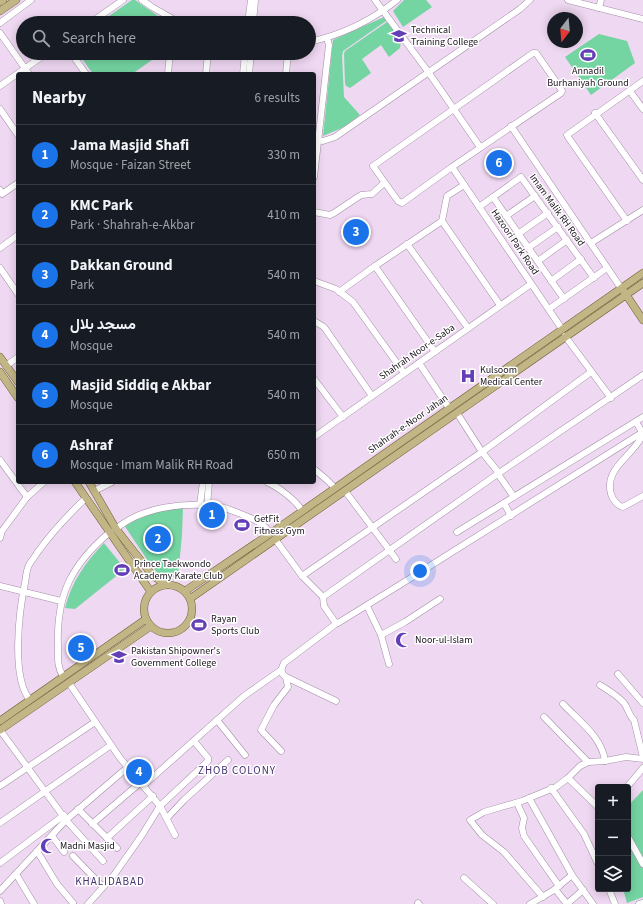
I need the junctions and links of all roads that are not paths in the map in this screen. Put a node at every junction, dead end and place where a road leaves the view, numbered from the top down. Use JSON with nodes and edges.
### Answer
{"nodes":[{"id":1,"x":3,"y":0,"type":"edge"},
{"id":2,"x":16,"y":0,"type":"edge"},
{"id":3,"x":32,"y":0,"type":"edge"},
{"id":4,"x":123,"y":0,"type":"edge"},
{"id":5,"x":142,"y":0,"type":"edge"},
{"id":6,"x":251,"y":0,"type":"edge"},
{"id":7,"x":255,"y":0,"type":"edge"},
{"id":8,"x":376,"y":0,"type":"edge"},
{"id":9,"x":398,"y":0,"type":"edge"},
{"id":10,"x":530,"y":0,"type":"edge"},
{"id":11,"x":568,"y":0,"type":"edge"},
{"id":12,"x":601,"y":0,"type":"edge"},
{"id":13,"x":0,"y":2,"type":"edge"},
{"id":14,"x":599,"y":8,"type":"junction"},
{"id":15,"x":0,"y":11,"type":"edge"},
{"id":16,"x":383,"y":11,"type":"junction"},
{"id":17,"x":100,"y":16,"type":"edge"},
{"id":18,"x":166,"y":16,"type":"edge"},
{"id":19,"x":249,"y":16,"type":"edge"},
{"id":20,"x":254,"y":16,"type":"edge"},
{"id":21,"x":643,"y":19,"type":"edge"},
{"id":22,"x":0,"y":22,"type":"edge"},
{"id":23,"x":0,"y":33,"type":"edge"},
{"id":24,"x":327,"y":38,"type":"junction"},
{"id":25,"x":316,"y":40,"type":"edge"},
{"id":26,"x":16,"y":56,"type":"edge"},
{"id":27,"x":19,"y":60,"type":"edge"},
{"id":28,"x":39,"y":60,"type":"edge"},
{"id":29,"x":76,"y":60,"type":"edge"},
{"id":30,"x":169,"y":60,"type":"edge"},
{"id":31,"x":207,"y":60,"type":"edge"},
{"id":32,"x":244,"y":60,"type":"edge"},
{"id":33,"x":250,"y":60,"type":"edge"},
{"id":34,"x":287,"y":60,"type":"edge"},
{"id":35,"x":27,"y":71,"type":"edge"},
{"id":36,"x":85,"y":72,"type":"edge"},
{"id":37,"x":168,"y":72,"type":"edge"},
{"id":38,"x":206,"y":72,"type":"edge"},
{"id":39,"x":243,"y":72,"type":"edge"},
{"id":40,"x":248,"y":72,"type":"edge"},
{"id":41,"x":286,"y":72,"type":"edge"},
{"id":42,"x":429,"y":73,"type":"junction"},
{"id":43,"x":16,"y":77,"type":"edge"},
{"id":44,"x":643,"y":81,"type":"edge"},
{"id":45,"x":0,"y":86,"type":"edge"},
{"id":46,"x":630,"y":90,"type":"junction"},
{"id":47,"x":0,"y":109,"type":"edge"},
{"id":48,"x":453,"y":109,"type":"junction"},
{"id":49,"x":643,"y":109,"type":"edge"},
{"id":50,"x":595,"y":114,"type":"junction"},
{"id":51,"x":511,"y":126,"type":"junction"},
{"id":52,"x":16,"y":132,"type":"edge"},
{"id":53,"x":318,"y":140,"type":"junction"},
{"id":54,"x":480,"y":147,"type":"junction"},
{"id":55,"x":316,"y":158,"type":"edge"},
{"id":56,"x":452,"y":167,"type":"junction"},
{"id":57,"x":643,"y":180,"type":"edge"},
{"id":58,"x":384,"y":182,"type":"junction"},
{"id":59,"x":16,"y":184,"type":"edge"},
{"id":60,"x":464,"y":185,"type":"junction"},
{"id":61,"x":0,"y":190,"type":"edge"},
{"id":62,"x":535,"y":196,"type":"junction"},
{"id":63,"x":493,"y":197,"type":"junction"},
{"id":64,"x":479,"y":207,"type":"junction"},
{"id":65,"x":643,"y":210,"type":"edge"},
{"id":66,"x":316,"y":212,"type":"edge"},
{"id":67,"x":548,"y":213,"type":"junction"},
{"id":68,"x":506,"y":216,"type":"junction"},
{"id":69,"x":442,"y":221,"type":"junction"},
{"id":70,"x":627,"y":221,"type":"junction"},
{"id":71,"x":558,"y":227,"type":"junction"},
{"id":72,"x":518,"y":234,"type":"junction"},
{"id":73,"x":16,"y":236,"type":"edge"},
{"id":74,"x":567,"y":240,"type":"junction"},
{"id":75,"x":407,"y":244,"type":"junction"},
{"id":76,"x":592,"y":244,"type":"junction"},
{"id":77,"x":0,"y":248,"type":"edge"},
{"id":78,"x":528,"y":248,"type":"junction"},
{"id":79,"x":581,"y":260,"type":"junction"},
{"id":80,"x":538,"y":261,"type":"junction"},
{"id":81,"x":375,"y":266,"type":"junction"},
{"id":82,"x":0,"y":268,"type":"edge"},
{"id":83,"x":607,"y":268,"type":"junction"},
{"id":84,"x":643,"y":273,"type":"edge"},
{"id":85,"x":594,"y":278,"type":"junction"},
{"id":86,"x":551,"y":281,"type":"junction"},
{"id":87,"x":316,"y":282,"type":"edge"},
{"id":88,"x":643,"y":283,"type":"edge"},
{"id":89,"x":531,"y":284,"type":"junction"},
{"id":90,"x":16,"y":289,"type":"edge"},
{"id":91,"x":623,"y":291,"type":"junction"},
{"id":92,"x":339,"y":292,"type":"junction"},
{"id":93,"x":564,"y":299,"type":"junction"},
{"id":94,"x":500,"y":305,"type":"junction"},
{"id":95,"x":549,"y":309,"type":"junction"},
{"id":96,"x":643,"y":320,"type":"edge"},
{"id":97,"x":316,"y":322,"type":"edge"},
{"id":98,"x":468,"y":328,"type":"junction"},
{"id":99,"x":564,"y":333,"type":"junction"},
{"id":100,"x":435,"y":352,"type":"junction"},
{"id":101,"x":0,"y":357,"type":"edge"},
{"id":102,"x":16,"y":358,"type":"edge"},
{"id":103,"x":419,"y":363,"type":"junction"},
{"id":104,"x":511,"y":365,"type":"junction"},
{"id":105,"x":6,"y":366,"type":"junction"},
{"id":106,"x":0,"y":372,"type":"edge"},
{"id":107,"x":515,"y":372,"type":"junction"},
{"id":108,"x":591,"y":372,"type":"junction"},
{"id":109,"x":404,"y":373,"type":"junction"},
{"id":110,"x":643,"y":375,"type":"edge"},
{"id":111,"x":16,"y":379,"type":"edge"},
{"id":112,"x":316,"y":384,"type":"edge"},
{"id":113,"x":16,"y":395,"type":"edge"},
{"id":114,"x":372,"y":396,"type":"junction"},
{"id":115,"x":611,"y":398,"type":"junction"},
{"id":116,"x":449,"y":408,"type":"junction"},
{"id":117,"x":456,"y":413,"type":"junction"},
{"id":118,"x":343,"y":417,"type":"junction"},
{"id":119,"x":643,"y":417,"type":"edge"},
{"id":120,"x":636,"y":422,"type":"junction"},
{"id":121,"x":643,"y":432,"type":"edge"},
{"id":122,"x":316,"y":436,"type":"edge"},
{"id":123,"x":482,"y":452,"type":"junction"},
{"id":124,"x":0,"y":460,"type":"edge"},
{"id":125,"x":316,"y":471,"type":"edge"},
{"id":126,"x":498,"y":474,"type":"junction"},
{"id":127,"x":353,"y":475,"type":"junction"},
{"id":128,"x":16,"y":482,"type":"edge"},
{"id":129,"x":358,"y":482,"type":"junction"},
{"id":130,"x":18,"y":484,"type":"edge"},
{"id":131,"x":42,"y":484,"type":"edge"},
{"id":132,"x":76,"y":484,"type":"edge"},
{"id":133,"x":90,"y":484,"type":"edge"},
{"id":134,"x":108,"y":484,"type":"edge"},
{"id":135,"x":203,"y":484,"type":"edge"},
{"id":136,"x":209,"y":484,"type":"edge"},
{"id":137,"x":271,"y":484,"type":"edge"},
{"id":138,"x":335,"y":488,"type":"junction"},
{"id":139,"x":94,"y":491,"type":"junction"},
{"id":140,"x":345,"y":491,"type":"junction"},
{"id":141,"x":643,"y":496,"type":"edge"},
{"id":142,"x":27,"y":497,"type":"junction"},
{"id":143,"x":514,"y":497,"type":"junction"},
{"id":144,"x":86,"y":498,"type":"junction"},
{"id":145,"x":504,"y":503,"type":"junction"},
{"id":146,"x":204,"y":505,"type":"junction"},
{"id":147,"x":302,"y":511,"type":"junction"},
{"id":148,"x":511,"y":516,"type":"junction"},
{"id":149,"x":372,"y":528,"type":"junction"},
{"id":150,"x":113,"y":530,"type":"junction"},
{"id":151,"x":457,"y":532,"type":"dead end"},
{"id":152,"x":273,"y":536,"type":"junction"},
{"id":153,"x":0,"y":538,"type":"edge"},
{"id":154,"x":390,"y":550,"type":"junction"},
{"id":155,"x":396,"y":559,"type":"dead end"},
{"id":156,"x":302,"y":576,"type":"junction"},
{"id":157,"x":166,"y":584,"type":"junction"},
{"id":158,"x":0,"y":586,"type":"edge"},
{"id":159,"x":23,"y":591,"type":"junction"},
{"id":160,"x":185,"y":591,"type":"junction"},
{"id":161,"x":151,"y":592,"type":"junction"},
{"id":162,"x":323,"y":597,"type":"junction"},
{"id":163,"x":191,"y":598,"type":"junction"},
{"id":164,"x":440,"y":599,"type":"dead end"},
{"id":165,"x":61,"y":601,"type":"junction"},
{"id":166,"x":367,"y":606,"type":"junction"},
{"id":167,"x":146,"y":619,"type":"junction"},
{"id":168,"x":337,"y":623,"type":"junction"},
{"id":169,"x":151,"y":626,"type":"junction"},
{"id":170,"x":381,"y":635,"type":"junction"},
{"id":171,"x":389,"y":664,"type":"dead end"},
{"id":172,"x":281,"y":670,"type":"junction"},
{"id":173,"x":618,"y":674,"type":"dead end"},
{"id":174,"x":63,"y":676,"type":"junction"},
{"id":175,"x":286,"y":677,"type":"junction"},
{"id":176,"x":69,"y":683,"type":"junction"},
{"id":177,"x":600,"y":685,"type":"dead end"},
{"id":178,"x":30,"y":700,"type":"junction"},
{"id":179,"x":336,"y":701,"type":"dead end"},
{"id":180,"x":643,"y":703,"type":"edge"},
{"id":181,"x":563,"y":704,"type":"dead end"},
{"id":182,"x":544,"y":717,"type":"dead end"},
{"id":183,"x":217,"y":720,"type":"junction"},
{"id":184,"x":0,"y":721,"type":"edge"},
{"id":185,"x":95,"y":722,"type":"junction"},
{"id":186,"x":0,"y":730,"type":"edge"},
{"id":187,"x":194,"y":741,"type":"junction"},
{"id":188,"x":111,"y":745,"type":"junction"},
{"id":189,"x":281,"y":750,"type":"dead end"},
{"id":190,"x":245,"y":755,"type":"dead end"},
{"id":191,"x":643,"y":758,"type":"edge"},
{"id":192,"x":228,"y":760,"type":"dead end"},
{"id":193,"x":605,"y":761,"type":"junction"},
{"id":194,"x":588,"y":762,"type":"junction"},
{"id":195,"x":27,"y":767,"type":"junction"},
{"id":196,"x":128,"y":767,"type":"junction"},
{"id":197,"x":643,"y":768,"type":"edge"},
{"id":198,"x":568,"y":778,"type":"junction"},
{"id":199,"x":143,"y":784,"type":"junction"},
{"id":200,"x":630,"y":784,"type":"edge"},
{"id":201,"x":0,"y":786,"type":"edge"},
{"id":202,"x":551,"y":788,"type":"junction"},
{"id":203,"x":45,"y":791,"type":"junction"},
{"id":204,"x":153,"y":796,"type":"junction"},
{"id":205,"x":529,"y":798,"type":"junction"},
{"id":206,"x":517,"y":802,"type":"junction"},
{"id":207,"x":595,"y":804,"type":"edge"},
{"id":208,"x":160,"y":806,"type":"junction"},
{"id":209,"x":78,"y":809,"type":"junction"},
{"id":210,"x":65,"y":818,"type":"junction"},
{"id":211,"x":167,"y":818,"type":"junction"},
{"id":212,"x":0,"y":823,"type":"edge"},
{"id":213,"x":92,"y":824,"type":"junction"},
{"id":214,"x":175,"y":835,"type":"dead end"},
{"id":215,"x":52,"y":836,"type":"junction"},
{"id":216,"x":108,"y":838,"type":"junction"},
{"id":217,"x":631,"y":842,"type":"edge"},
{"id":218,"x":117,"y":848,"type":"dead end"},
{"id":219,"x":37,"y":851,"type":"junction"},
{"id":220,"x":64,"y":852,"type":"dead end"},
{"id":221,"x":73,"y":856,"type":"dead end"},
{"id":222,"x":595,"y":856,"type":"edge"},
{"id":223,"x":103,"y":862,"type":"dead end"},
{"id":224,"x":0,"y":863,"type":"edge"},
{"id":225,"x":643,"y":864,"type":"edge"},
{"id":226,"x":16,"y":874,"type":"junction"},
{"id":227,"x":572,"y":875,"type":"junction"},
{"id":228,"x":464,"y":878,"type":"dead end"},
{"id":229,"x":103,"y":887,"type":"junction"},
{"id":230,"x":557,"y":887,"type":"junction"},
{"id":231,"x":1,"y":888,"type":"edge"},
{"id":232,"x":583,"y":890,"type":"junction"},
{"id":233,"x":610,"y":892,"type":"edge"},
{"id":234,"x":543,"y":897,"type":"junction"},
{"id":235,"x":73,"y":903,"type":"dead end"},
{"id":236,"x":643,"y":903,"type":"edge"},
{"id":237,"x":34,"y":904,"type":"edge"},
{"id":238,"x":88,"y":904,"type":"edge"},
{"id":239,"x":493,"y":904,"type":"edge"},
{"id":240,"x":530,"y":904,"type":"edge"},
{"id":241,"x":567,"y":904,"type":"edge"},
{"id":242,"x":593,"y":904,"type":"edge"},
{"id":243,"x":615,"y":904,"type":"edge"},
{"id":244,"x":640,"y":904,"type":"edge"}],
"edges":[{"from":1,"to":13,"type":"main road"},
{"from":2,"to":15,"type":"main road"},
{"from":3,"to":22,"type":"street"},
{"from":4,"to":17,"type":"street"},
{"from":5,"to":18,"type":"street"},
{"from":6,"to":19,"type":"street"},
{"from":7,"to":20,"type":"street"},
{"from":8,"to":16,"type":"street"},
{"from":9,"to":16,"type":"street"},
{"from":10,"to":42,"type":"street"},
{"from":11,"to":14,"type":"street"},
{"from":12,"to":14,"type":"street"},
{"from":14,"to":21,"type":"street"},
{"from":16,"to":24,"type":"street"},
{"from":16,"to":42,"type":"street"},
{"from":23,"to":26,"type":"street"},
{"from":24,"to":25,"type":"street"},
{"from":24,"to":53,"type":"street"},
{"from":27,"to":35,"type":"street"},
{"from":28,"to":35,"type":"street"},
{"from":29,"to":36,"type":"street"},
{"from":30,"to":37,"type":"street"},
{"from":31,"to":38,"type":"street"},
{"from":32,"to":39,"type":"street"},
{"from":33,"to":40,"type":"street"},
{"from":34,"to":41,"type":"street"},
{"from":42,"to":48,"type":"street"},
{"from":42,"to":53,"type":"street"},
{"from":43,"to":45,"type":"street"},
{"from":44,"to":46,"type":"street"},
{"from":46,"to":49,"type":"street"},
{"from":46,"to":50,"type":"street"},
{"from":47,"to":52,"type":"street"},
{"from":48,"to":51,"type":"street"},
{"from":48,"to":54,"type":"street"},
{"from":48,"to":58,"type":"street"},
{"from":50,"to":57,"type":"street"},
{"from":50,"to":70,"type":"street"},
{"from":51,"to":54,"type":"street"},
{"from":51,"to":76,"type":"street"},
{"from":53,"to":55,"type":"street"},
{"from":54,"to":56,"type":"street"},
{"from":56,"to":58,"type":"street"},
{"from":56,"to":60,"type":"street","name":"Hazoori Park Road"},
{"from":58,"to":66,"type":"street"},
{"from":59,"to":61,"type":"street"},
{"from":60,"to":64,"type":"street","name":"Hazoori Park Road"},
{"from":60,"to":69,"type":"street"},
{"from":62,"to":63,"type":"street","name":"Imam Malik RH Road"},
{"from":62,"to":67,"type":"street","name":"Imam Malik RH Road"},
{"from":62,"to":68,"type":"street"},
{"from":63,"to":64,"type":"street","name":"Imam Malik RH Road"},
{"from":63,"to":68,"type":"street"},
{"from":64,"to":89,"type":"street","name":"Hazoori Park Road"},
{"from":65,"to":70,"type":"street"},
{"from":67,"to":71,"type":"street","name":"Imam Malik RH Road"},
{"from":67,"to":72,"type":"street"},
{"from":68,"to":72,"type":"street"},
{"from":69,"to":75,"type":"street"},
{"from":69,"to":94,"type":"street"},
{"from":70,"to":76,"type":"street"},
{"from":71,"to":74,"type":"street","name":"Imam Malik RH Road"},
{"from":71,"to":78,"type":"street"},
{"from":72,"to":78,"type":"street"},
{"from":73,"to":77,"type":"street"},
{"from":74,"to":79,"type":"street","name":"Imam Malik RH Road"},
{"from":74,"to":80,"type":"street"},
{"from":75,"to":81,"type":"street"},
{"from":75,"to":98,"type":"street"},
{"from":76,"to":83,"type":"street"},
{"from":78,"to":80,"type":"street"},
{"from":79,"to":85,"type":"street","name":"Imam Malik RH Road"},
{"from":79,"to":86,"type":"street"},
{"from":80,"to":86,"type":"street"},
{"from":81,"to":92,"type":"street"},
{"from":81,"to":100,"type":"street"},
{"from":82,"to":90,"type":"street"},
{"from":83,"to":85,"type":"street"},
{"from":83,"to":91,"type":"street"},
{"from":84,"to":91,"type":"main road","name":"Shahrah-e-Noor Jahan"},
{"from":85,"to":93,"type":"street"},
{"from":86,"to":93,"type":"street"},
{"from":87,"to":92,"type":"street"},
{"from":88,"to":91,"type":"main road","name":"Shahrah-e-Noor Jahan"},
{"from":89,"to":94,"type":"street","name":"Shahrah Noor-e-Saba"},
{"from":89,"to":95,"type":"street","name":"Hazoori Park Road"},
{"from":91,"to":96,"type":"main road"},
{"from":91,"to":99,"type":"main road","name":"Shahrah-e-Noor Jahan"},
{"from":92,"to":109,"type":"street"},
{"from":93,"to":95,"type":"street"},
{"from":94,"to":98,"type":"street","name":"Shahrah Noor-e-Saba"},
{"from":95,"to":99,"type":"street","name":"Hazoori Park Road"},
{"from":97,"to":114,"type":"street"},
{"from":98,"to":100,"type":"street","name":"Shahrah Noor-e-Saba"},
{"from":99,"to":104,"type":"main road","name":"Shahrah-e-Noor Jahan"},
{"from":99,"to":107,"type":"main road","name":"Shahrah-e-Noor Jahan"},
{"from":99,"to":108,"type":"street","name":"Hazoori Park Road"},
{"from":100,"to":103,"type":"street","name":"Shahrah Noor-e-Saba"},
{"from":101,"to":105,"type":"main road"},
{"from":102,"to":105,"type":"street"},
{"from":103,"to":109,"type":"street","name":"Shahrah Noor-e-Saba"},
{"from":103,"to":116,"type":"street"},
{"from":104,"to":107,"type":"main road"},
{"from":104,"to":116,"type":"main road","name":"Shahrah-e-Noor Jahan"},
{"from":105,"to":111,"type":"main road"},
{"from":106,"to":113,"type":"main road"},
{"from":107,"to":117,"type":"main road","name":"Shahrah-e-Noor Jahan"},
{"from":108,"to":115,"type":"street","name":"Hazoori Park Road"},
{"from":108,"to":123,"type":"street"},
{"from":109,"to":114,"type":"street","name":"Shahrah Noor-e-Saba"},
{"from":110,"to":115,"type":"street"},
{"from":112,"to":118,"type":"street"},
{"from":114,"to":118,"type":"street","name":"Shahrah Noor-e-Saba"},
{"from":115,"to":126,"type":"street"},
{"from":116,"to":127,"type":"main road","name":"Shahrah-e-Noor Jahan"},
{"from":117,"to":123,"type":"street"},
{"from":117,"to":129,"type":"main road","name":"Shahrah-e-Noor Jahan"},
{"from":118,"to":122,"type":"street","name":"Shahrah Noor-e-Saba"},
{"from":119,"to":120,"type":"street"},
{"from":120,"to":121,"type":"street"},
{"from":120,"to":143,"type":"street"},
{"from":121,"to":141,"type":"street"},
{"from":121,"to":148,"type":"street"},
{"from":123,"to":126,"type":"street"},
{"from":123,"to":149,"type":"street"},
{"from":124,"to":128,"type":"street"},
{"from":125,"to":138,"type":"street"},
{"from":126,"to":143,"type":"street"},
{"from":126,"to":154,"type":"street"},
{"from":127,"to":129,"type":"main road"},
{"from":127,"to":138,"type":"main road","name":"Shahrah-e-Noor Jahan"},
{"from":129,"to":140,"type":"main road","name":"Shahrah-e-Noor Jahan"},
{"from":130,"to":142,"type":"street"},
{"from":131,"to":142,"type":"street"},
{"from":132,"to":144,"type":"main road"},
{"from":133,"to":139,"type":"main road"},
{"from":134,"to":139,"type":"street"},
{"from":135,"to":146,"type":"street"},
{"from":136,"to":146,"type":"street"},
{"from":137,"to":147,"type":"street"},
{"from":138,"to":147,"type":"main road","name":"Shahrah-e-Noor Jahan"},
{"from":139,"to":150,"type":"main road"},
{"from":140,"to":149,"type":"street"},
{"from":140,"to":152,"type":"main road","name":"Shahrah-e-Noor Jahan"},
{"from":142,"to":153,"type":"street"},
{"from":143,"to":145,"type":"street"},
{"from":144,"to":150,"type":"main road"},
{"from":144,"to":159,"type":"street"},
{"from":145,"to":148,"type":"street"},
{"from":145,"to":151,"type":"street"},
{"from":146,"to":150,"type":"street"},
{"from":146,"to":152,"type":"street"},
{"from":147,"to":152,"type":"main road","name":"Shahrah-e-Noor Jahan"},
{"from":148,"to":166,"type":"street"},
{"from":149,"to":154,"type":"street"},
{"from":149,"to":156,"type":"street"},
{"from":150,"to":157,"type":"main road"},
{"from":150,"to":161,"type":"main road"},
{"from":150,"to":165,"type":"street"},
{"from":152,"to":156,"type":"street"},
{"from":152,"to":160,"type":"main road","name":"Shahrah-e-Noor Jahan"},
{"from":152,"to":163,"type":"main road","name":"Shahrah-e-Noor Jahan"},
{"from":154,"to":155,"type":"street"},
{"from":154,"to":162,"type":"street"},
{"from":156,"to":162,"type":"street"},
{"from":157,"to":160,"type":"main road"},
{"from":157,"to":161,"type":"main road"},
{"from":158,"to":159,"type":"street"},
{"from":159,"to":165,"type":"street"},
{"from":159,"to":178,"type":"street"},
{"from":160,"to":163,"type":"main road"},
{"from":161,"to":167,"type":"main road"},
{"from":162,"to":168,"type":"street"},
{"from":163,"to":169,"type":"main road"},
{"from":164,"to":170,"type":"street"},
{"from":165,"to":174,"type":"street"},
{"from":166,"to":168,"type":"street"},
{"from":166,"to":170,"type":"street"},
{"from":167,"to":169,"type":"main road"},
{"from":167,"to":174,"type":"main road"},
{"from":168,"to":172,"type":"street"},
{"from":169,"to":176,"type":"main road"},
{"from":170,"to":171,"type":"street"},
{"from":172,"to":175,"type":"street"},
{"from":172,"to":183,"type":"street"},
{"from":173,"to":180,"type":"street"},
{"from":174,"to":178,"type":"main road"},
{"from":175,"to":179,"type":"street"},
{"from":175,"to":189,"type":"street"},
{"from":176,"to":185,"type":"street"},
{"from":176,"to":186,"type":"main road"},
{"from":177,"to":191,"type":"street"},
{"from":178,"to":184,"type":"main road"},
{"from":181,"to":193,"type":"street"},
{"from":182,"to":194,"type":"street"},
{"from":183,"to":187,"type":"street"},
{"from":183,"to":190,"type":"street"},
{"from":185,"to":188,"type":"street"},
{"from":185,"to":195,"type":"street"},
{"from":186,"to":195,"type":"street"},
{"from":187,"to":199,"type":"street"},
{"from":187,"to":208,"type":"street"},
{"from":188,"to":196,"type":"street"},
{"from":188,"to":203,"type":"street"},
{"from":191,"to":193,"type":"street"},
{"from":192,"to":211,"type":"street"},
{"from":193,"to":194,"type":"street"},
{"from":194,"to":198,"type":"street"},
{"from":195,"to":201,"type":"street"},
{"from":195,"to":203,"type":"street"},
{"from":196,"to":199,"type":"street"},
{"from":196,"to":209,"type":"street"},
{"from":197,"to":200,"type":"street"},
{"from":198,"to":202,"type":"street"},
{"from":198,"to":207,"type":"street"},
{"from":199,"to":204,"type":"street"},
{"from":199,"to":213,"type":"street"},
{"from":202,"to":205,"type":"street"},
{"from":202,"to":222,"type":"street"},
{"from":203,"to":210,"type":"street"},
{"from":203,"to":212,"type":"street"},
{"from":204,"to":208,"type":"street"},
{"from":204,"to":216,"type":"street"},
{"from":205,"to":206,"type":"street"},
{"from":205,"to":227,"type":"street"},
{"from":206,"to":230,"type":"street"},
{"from":206,"to":234,"type":"street"},
{"from":208,"to":211,"type":"street"},
{"from":208,"to":229,"type":"street"},
{"from":209,"to":210,"type":"street"},
{"from":209,"to":213,"type":"street"},
{"from":210,"to":215,"type":"street"},
{"from":210,"to":223,"type":"street"},
{"from":210,"to":224,"type":"street"},
{"from":211,"to":214,"type":"street"},
{"from":213,"to":216,"type":"street"},
{"from":215,"to":219,"type":"street"},
{"from":215,"to":220,"type":"street"},
{"from":216,"to":218,"type":"street"},
{"from":217,"to":225,"type":"street"},
{"from":219,"to":226,"type":"street"},
{"from":219,"to":235,"type":"street"},
{"from":221,"to":229,"type":"street"},
{"from":226,"to":231,"type":"street"},
{"from":226,"to":237,"type":"street"},
{"from":227,"to":230,"type":"street"},
{"from":227,"to":232,"type":"street"},
{"from":228,"to":239,"type":"street"},
{"from":229,"to":238,"type":"street"},
{"from":230,"to":234,"type":"street"},
{"from":230,"to":241,"type":"street"},
{"from":232,"to":241,"type":"street"},
{"from":232,"to":242,"type":"street"},
{"from":233,"to":243,"type":"street"},
{"from":234,"to":240,"type":"street"},
{"from":236,"to":244,"type":"street"}]}
